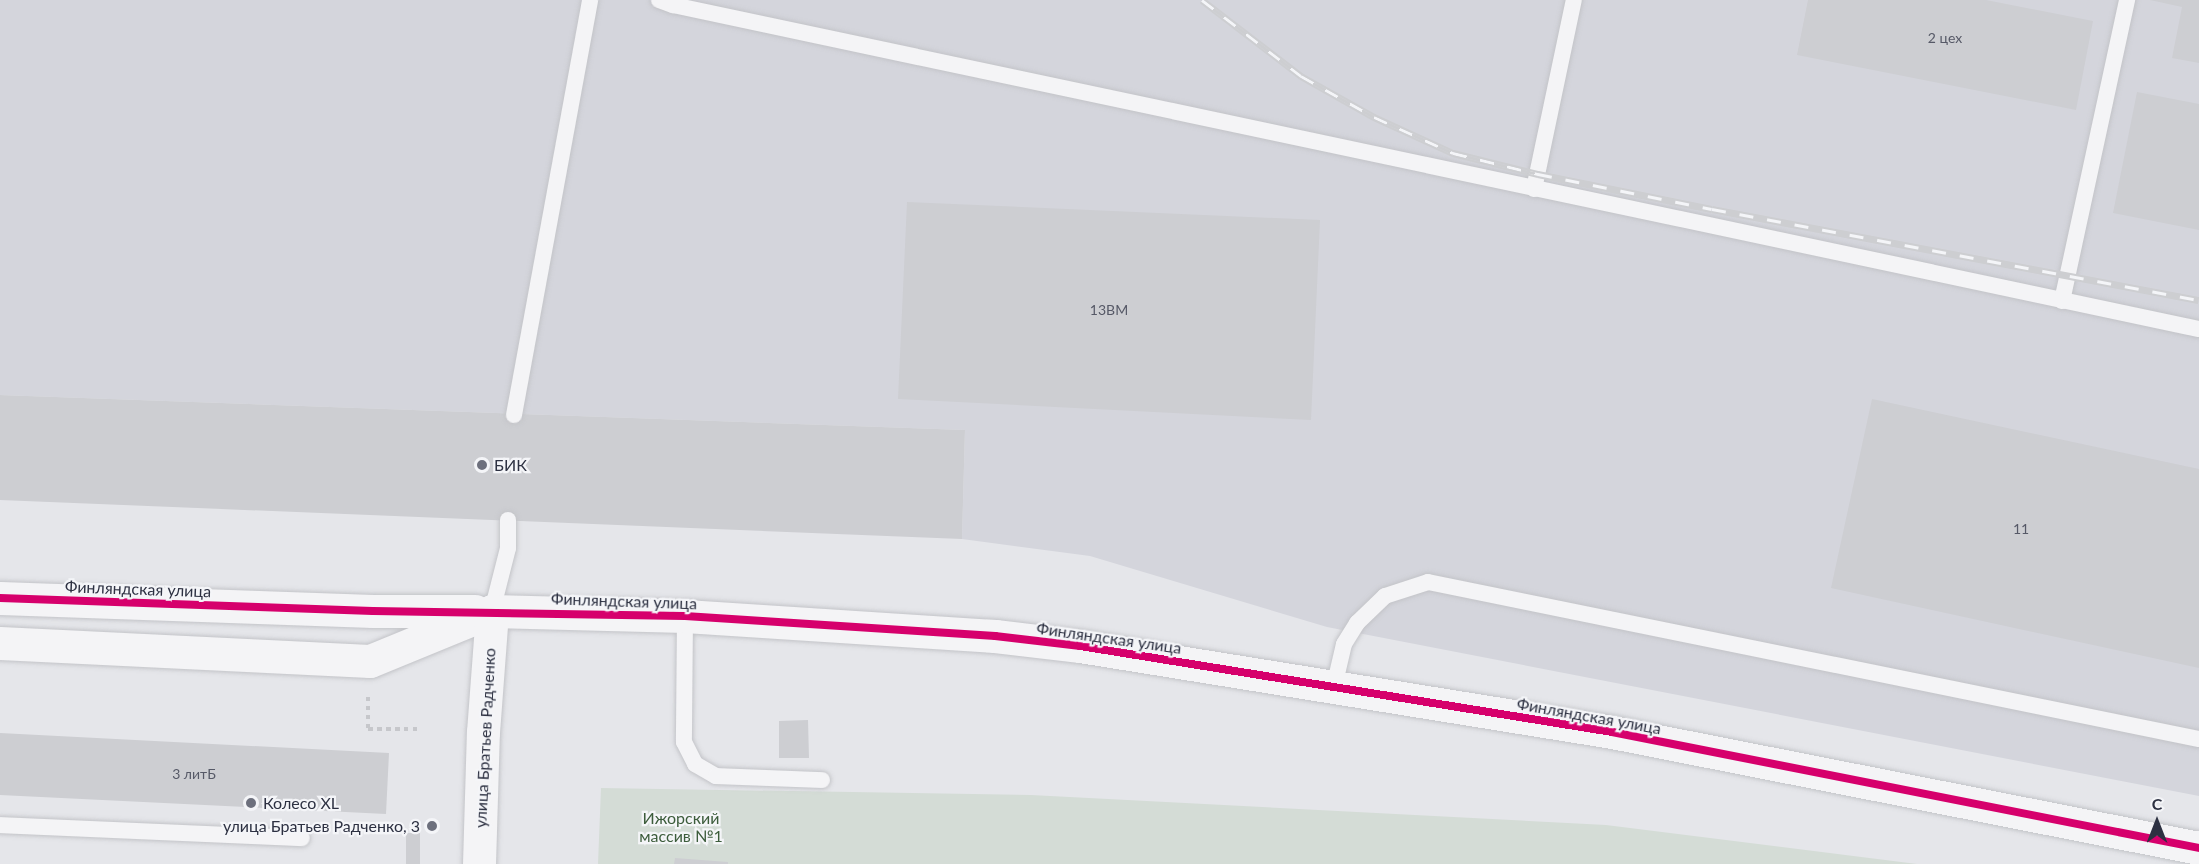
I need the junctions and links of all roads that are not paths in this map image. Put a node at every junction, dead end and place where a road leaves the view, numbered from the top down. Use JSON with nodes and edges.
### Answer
{"nodes":[{"id":1,"x":590,"y":0,"type":"edge"},
{"id":2,"x":658,"y":0,"type":"edge"},
{"id":3,"x":1574,"y":0,"type":"edge"},
{"id":4,"x":2127,"y":0,"type":"edge"},
{"id":5,"x":1534,"y":189,"type":"junction"},
{"id":6,"x":2062,"y":301,"type":"junction"},
{"id":7,"x":2199,"y":329,"type":"edge"},
{"id":8,"x":514,"y":414,"type":"dead end"},
{"id":9,"x":508,"y":520,"type":"dead end"},
{"id":10,"x":0,"y":598,"type":"edge"},
{"id":11,"x":492,"y":611,"type":"junction"},
{"id":12,"x":684,"y":616,"type":"junction"},
{"id":13,"x":0,"y":643,"type":"edge"},
{"id":14,"x":1334,"y":687,"type":"junction"},
{"id":15,"x":2199,"y":739,"type":"edge"},
{"id":16,"x":822,"y":780,"type":"dead end"},
{"id":17,"x":0,"y":825,"type":"edge"},
{"id":18,"x":302,"y":838,"type":"dead end"},
{"id":19,"x":2199,"y":848,"type":"edge"},
{"id":20,"x":479,"y":864,"type":"edge"}],
"edges":[{"from":1,"to":8,"type":"lane"},
{"from":2,"to":5,"type":"lane"},
{"from":3,"to":5,"type":"lane"},
{"from":4,"to":6,"type":"lane"},
{"from":5,"to":6,"type":"lane"},
{"from":6,"to":7,"type":"lane"},
{"from":9,"to":11,"type":"lane"},
{"from":10,"to":11,"type":"street","name":"Финляндская улица"},
{"from":11,"to":12,"type":"street","name":"Финляндская улица"},
{"from":11,"to":13,"type":"street","name":"Финляндская улица"},
{"from":11,"to":20,"type":"street","name":"улица Братьев Радченко"},
{"from":12,"to":14,"type":"street","name":"Финляндская улица"},
{"from":12,"to":16,"type":"lane"},
{"from":14,"to":15,"type":"lane"},
{"from":14,"to":19,"type":"street","name":"Финляндская улица"},
{"from":17,"to":18,"type":"lane"}]}
